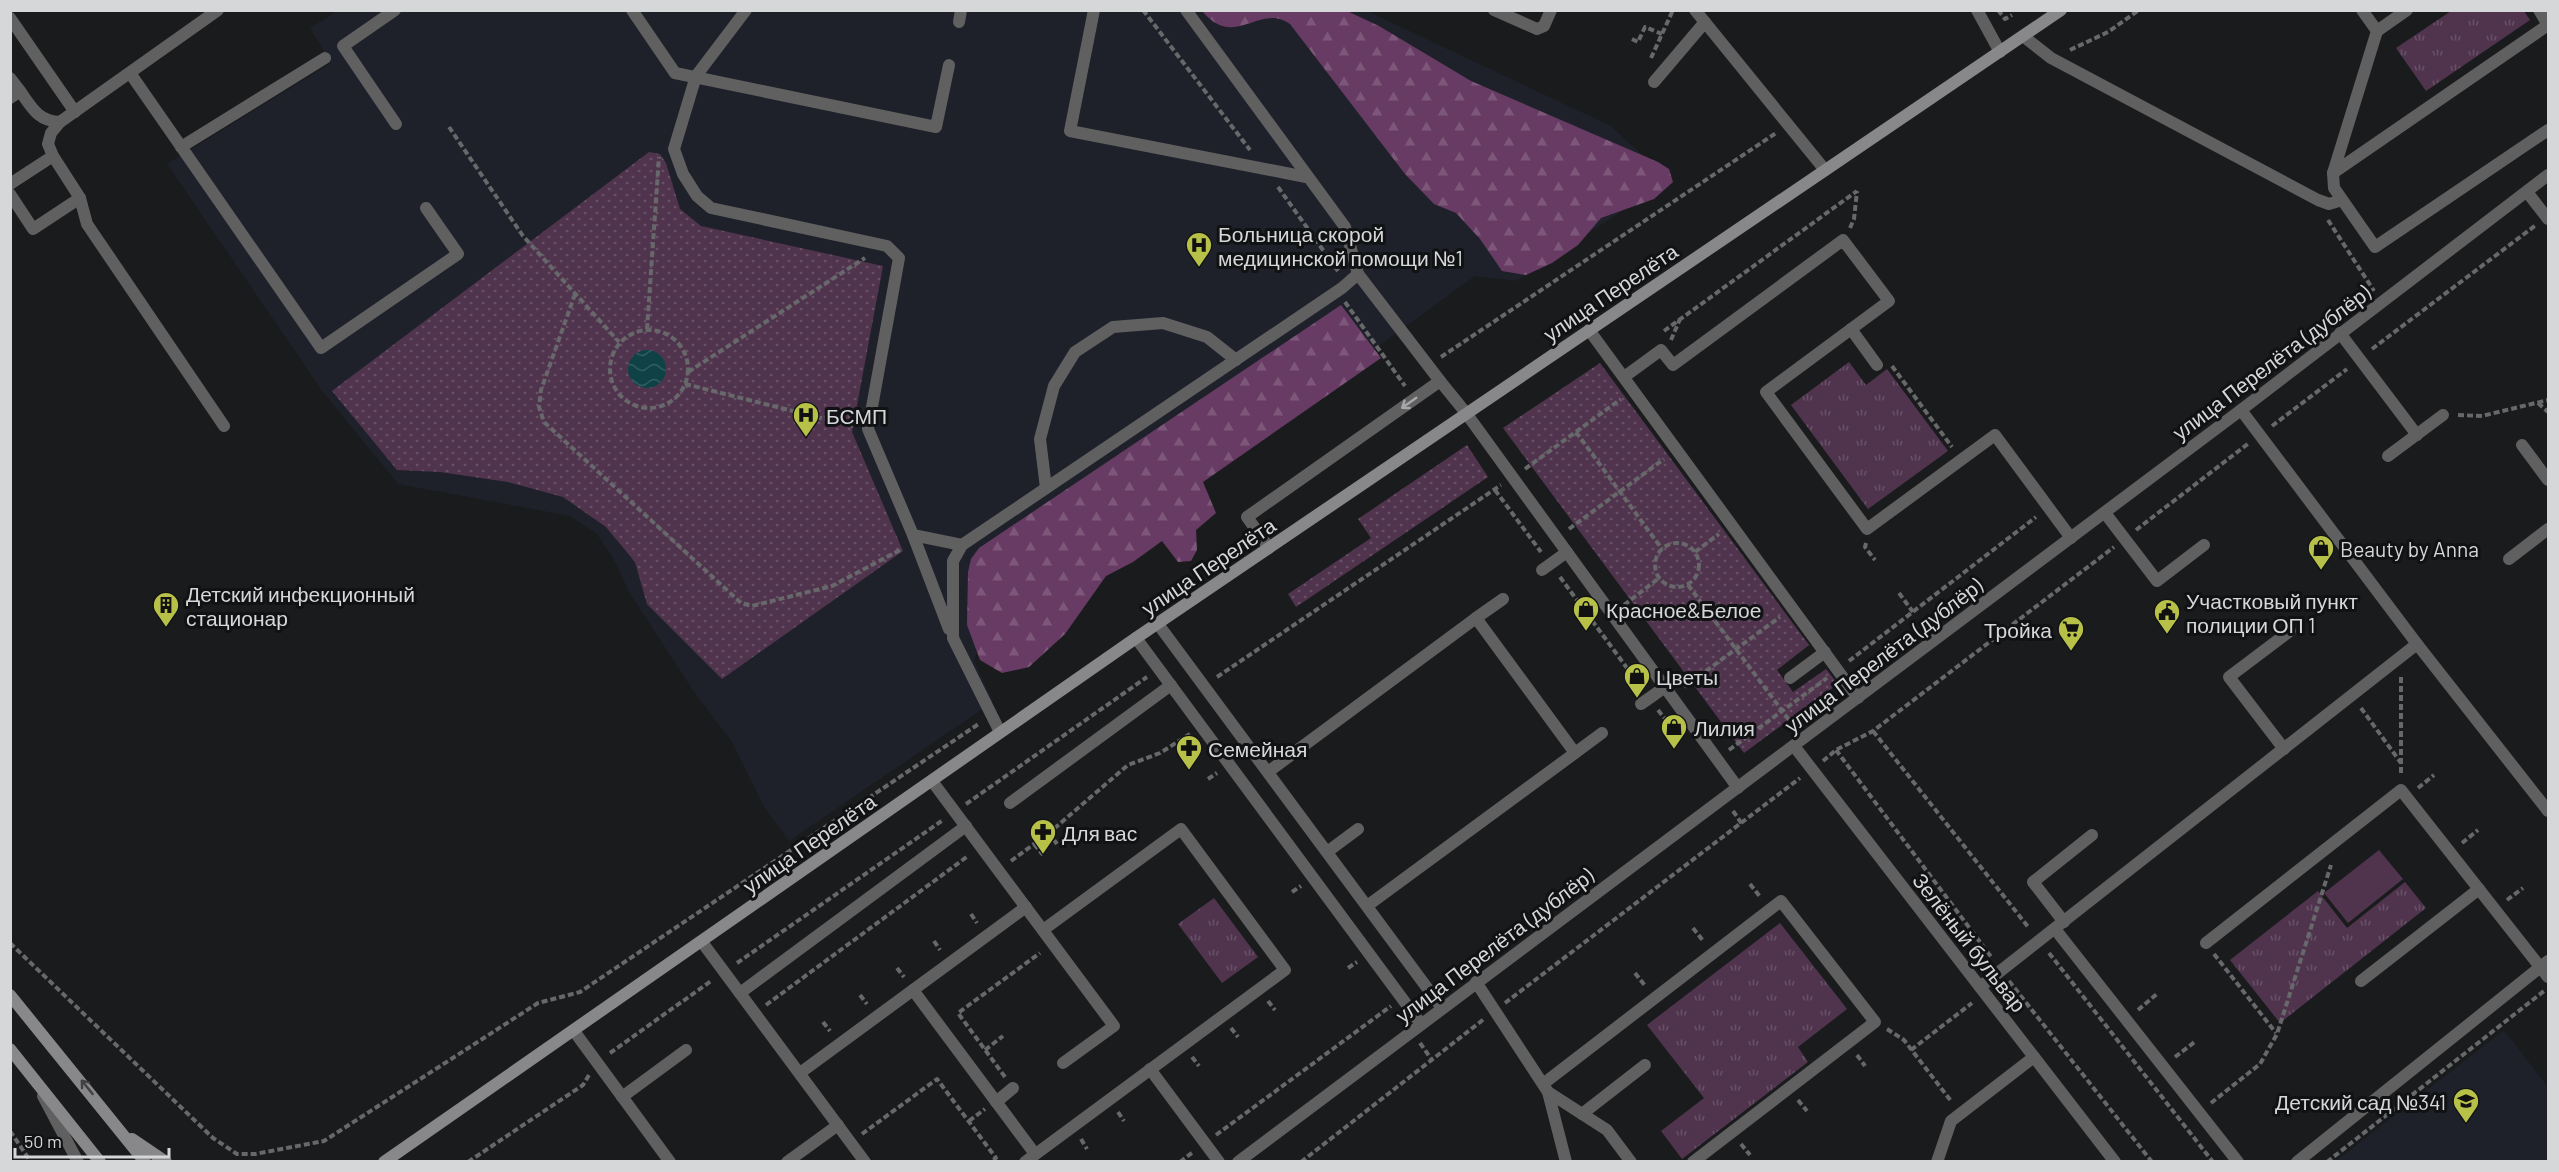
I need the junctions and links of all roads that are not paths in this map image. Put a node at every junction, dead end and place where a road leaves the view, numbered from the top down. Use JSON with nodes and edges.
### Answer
{"nodes":[{"id":1,"x":20,"y":10,"type":"edge"},
{"id":2,"x":218,"y":10,"type":"edge"},
{"id":3,"x":395,"y":10,"type":"edge"},
{"id":4,"x":632,"y":10,"type":"edge"},
{"id":5,"x":746,"y":10,"type":"edge"},
{"id":6,"x":1094,"y":10,"type":"edge"},
{"id":7,"x":1186,"y":10,"type":"edge"},
{"id":8,"x":1494,"y":10,"type":"edge"},
{"id":9,"x":1551,"y":10,"type":"edge"},
{"id":10,"x":1695,"y":10,"type":"edge"},
{"id":11,"x":1977,"y":10,"type":"edge"},
{"id":12,"x":2061,"y":10,"type":"edge"},
{"id":13,"x":2362,"y":10,"type":"edge"},
{"id":14,"x":2407,"y":10,"type":"edge"},
{"id":15,"x":2539,"y":10,"type":"edge"},
{"id":16,"x":10,"y":18,"type":"edge"},
{"id":17,"x":1705,"y":22,"type":"junction"},
{"id":18,"x":2377,"y":31,"type":"junction"},
{"id":19,"x":2023,"y":36,"type":"junction"},
{"id":20,"x":2000,"y":52,"type":"junction"},
{"id":21,"x":326,"y":58,"type":"dead end"},
{"id":22,"x":949,"y":65,"type":"dead end"},
{"id":23,"x":130,"y":73,"type":"junction"},
{"id":24,"x":696,"y":76,"type":"junction"},
{"id":25,"x":10,"y":78,"type":"edge"},
{"id":26,"x":1654,"y":82,"type":"road end"},
{"id":27,"x":15,"y":95,"type":"edge"},
{"id":28,"x":75,"y":112,"type":"junction"},
{"id":29,"x":60,"y":122,"type":"junction"},
{"id":30,"x":396,"y":124,"type":"dead end"},
{"id":31,"x":2548,"y":130,"type":"edge"},
{"id":32,"x":181,"y":147,"type":"junction"},
{"id":33,"x":53,"y":156,"type":"junction"},
{"id":34,"x":1825,"y":170,"type":"junction"},
{"id":35,"x":2333,"y":173,"type":"junction"},
{"id":36,"x":2548,"y":175,"type":"edge"},
{"id":37,"x":1306,"y":177,"type":"junction"},
{"id":38,"x":10,"y":184,"type":"edge"},
{"id":39,"x":2527,"y":192,"type":"junction"},
{"id":40,"x":10,"y":194,"type":"edge"},
{"id":41,"x":80,"y":198,"type":"junction"},
{"id":42,"x":2342,"y":200,"type":"junction"},
{"id":43,"x":426,"y":208,"type":"dead end"},
{"id":44,"x":2548,"y":218,"type":"edge"},
{"id":45,"x":1358,"y":274,"type":"junction"},
{"id":46,"x":1851,"y":329,"type":"junction"},
{"id":47,"x":1589,"y":330,"type":"junction"},
{"id":48,"x":2340,"y":333,"type":"junction"},
{"id":49,"x":1236,"y":360,"type":"junction"},
{"id":50,"x":1882,"y":362,"type":"road end"},
{"id":51,"x":1624,"y":377,"type":"junction"},
{"id":52,"x":1440,"y":381,"type":"junction"},
{"id":53,"x":2241,"y":410,"type":"junction"},
{"id":54,"x":1466,"y":413,"type":"junction"},
{"id":55,"x":2444,"y":415,"type":"road end"},
{"id":56,"x":224,"y":426,"type":"dead end"},
{"id":57,"x":2416,"y":435,"type":"junction"},
{"id":58,"x":2522,"y":445,"type":"dead end"},
{"id":59,"x":2388,"y":456,"type":"dead end"},
{"id":60,"x":2548,"y":480,"type":"edge"},
{"id":61,"x":1046,"y":488,"type":"junction"},
{"id":62,"x":2105,"y":513,"type":"junction"},
{"id":63,"x":2548,"y":529,"type":"edge"},
{"id":64,"x":2071,"y":538,"type":"junction"},
{"id":65,"x":915,"y":539,"type":"junction"},
{"id":66,"x":962,"y":545,"type":"junction"},
{"id":67,"x":2204,"y":545,"type":"dead end"},
{"id":68,"x":1269,"y":548,"type":"junction"},
{"id":69,"x":1567,"y":552,"type":"junction"},
{"id":70,"x":2510,"y":559,"type":"dead end"},
{"id":71,"x":1546,"y":567,"type":"road end"},
{"id":72,"x":1503,"y":599,"type":"dead end"},
{"id":73,"x":1476,"y":618,"type":"junction"},
{"id":74,"x":1158,"y":624,"type":"junction"},
{"id":75,"x":2290,"y":631,"type":"dead end"},
{"id":76,"x":953,"y":638,"type":"junction"},
{"id":77,"x":1136,"y":638,"type":"junction"},
{"id":78,"x":2417,"y":644,"type":"junction"},
{"id":79,"x":1825,"y":652,"type":"junction"},
{"id":80,"x":1790,"y":678,"type":"dead end"},
{"id":81,"x":1171,"y":685,"type":"junction"},
{"id":82,"x":1668,"y":691,"type":"junction"},
{"id":83,"x":1858,"y":698,"type":"junction"},
{"id":84,"x":1645,"y":701,"type":"road end"},
{"id":85,"x":1000,"y":732,"type":"junction"},
{"id":86,"x":1602,"y":733,"type":"dead end"},
{"id":87,"x":1794,"y":746,"type":"junction"},
{"id":88,"x":2284,"y":749,"type":"junction"},
{"id":89,"x":1575,"y":753,"type":"junction"},
{"id":90,"x":1268,"y":772,"type":"junction"},
{"id":91,"x":933,"y":781,"type":"junction"},
{"id":92,"x":1738,"y":788,"type":"junction"},
{"id":93,"x":1010,"y":803,"type":"dead end"},
{"id":94,"x":2548,"y":811,"type":"edge"},
{"id":95,"x":966,"y":826,"type":"junction"},
{"id":96,"x":1358,"y":828,"type":"dead end"},
{"id":97,"x":2092,"y":835,"type":"dead end"},
{"id":98,"x":1327,"y":852,"type":"junction"},
{"id":99,"x":2479,"y":889,"type":"junction"},
{"id":100,"x":1367,"y":906,"type":"junction"},
{"id":101,"x":1026,"y":907,"type":"junction"},
{"id":102,"x":2059,"y":925,"type":"junction"},
{"id":103,"x":1043,"y":930,"type":"junction"},
{"id":104,"x":702,"y":942,"type":"junction"},
{"id":105,"x":2206,"y":944,"type":"road end"},
{"id":106,"x":2546,"y":969,"type":"edge"},
{"id":107,"x":2361,"y":981,"type":"dead end"},
{"id":108,"x":1476,"y":982,"type":"junction"},
{"id":109,"x":913,"y":990,"type":"junction"},
{"id":110,"x":1983,"y":990,"type":"junction"},
{"id":111,"x":740,"y":993,"type":"junction"},
{"id":112,"x":10,"y":995,"type":"edge"},
{"id":113,"x":1442,"y":1008,"type":"junction"},
{"id":114,"x":1421,"y":1023,"type":"junction"},
{"id":115,"x":574,"y":1031,"type":"junction"},
{"id":116,"x":10,"y":1049,"type":"edge"},
{"id":117,"x":686,"y":1050,"type":"dead end"},
{"id":118,"x":2034,"y":1057,"type":"junction"},
{"id":119,"x":1064,"y":1063,"type":"dead end"},
{"id":120,"x":1645,"y":1065,"type":"dead end"},
{"id":121,"x":1150,"y":1069,"type":"junction"},
{"id":122,"x":800,"y":1073,"type":"junction"},
{"id":123,"x":33,"y":1076,"type":"junction"},
{"id":124,"x":1013,"y":1088,"type":"road end"},
{"id":125,"x":1545,"y":1088,"type":"junction"},
{"id":126,"x":622,"y":1097,"type":"junction"},
{"id":127,"x":996,"y":1102,"type":"junction"},
{"id":128,"x":1582,"y":1114,"type":"junction"},
{"id":129,"x":838,"y":1125,"type":"junction"},
{"id":130,"x":124,"y":1133,"type":"junction"},
{"id":131,"x":1030,"y":1158,"type":"edge"},
{"id":132,"x":78,"y":1161,"type":"edge"},
{"id":133,"x":100,"y":1161,"type":"edge"},
{"id":134,"x":145,"y":1161,"type":"edge"},
{"id":135,"x":166,"y":1161,"type":"edge"},
{"id":136,"x":384,"y":1161,"type":"edge"},
{"id":137,"x":670,"y":1161,"type":"edge"},
{"id":138,"x":787,"y":1161,"type":"edge"},
{"id":139,"x":865,"y":1161,"type":"edge"},
{"id":140,"x":1219,"y":1161,"type":"edge"},
{"id":141,"x":1238,"y":1161,"type":"edge"},
{"id":142,"x":1566,"y":1161,"type":"edge"},
{"id":143,"x":1631,"y":1161,"type":"edge"},
{"id":144,"x":1693,"y":1161,"type":"edge"},
{"id":145,"x":1937,"y":1161,"type":"edge"},
{"id":146,"x":2115,"y":1161,"type":"edge"},
{"id":147,"x":2238,"y":1161,"type":"edge"},
{"id":148,"x":2297,"y":1161,"type":"edge"}],
"edges":[{"from":1,"to":16,"type":"street"},
{"from":2,"to":23,"type":"street"},
{"from":3,"to":30,"type":"street"},
{"from":4,"to":24,"type":"street"},
{"from":5,"to":24,"type":"street"},
{"from":6,"to":37,"type":"street"},
{"from":7,"to":37,"type":"street"},
{"from":8,"to":9,"type":"street"},
{"from":10,"to":17,"type":"street"},
{"from":11,"to":20,"type":"street"},
{"from":12,"to":19,"type":"main road","name":"улица Перелёта"},
{"from":13,"to":18,"type":"street"},
{"from":14,"to":18,"type":"street"},
{"from":15,"to":35,"type":"street"},
{"from":16,"to":28,"type":"street"},
{"from":17,"to":26,"type":"street"},
{"from":17,"to":34,"type":"street"},
{"from":18,"to":35,"type":"street"},
{"from":19,"to":20,"type":"main road","name":"улица Перелёта"},
{"from":19,"to":42,"type":"street"},
{"from":20,"to":34,"type":"main road","name":"улица Перелёта"},
{"from":21,"to":32,"type":"street"},
{"from":22,"to":24,"type":"street"},
{"from":23,"to":28,"type":"street"},
{"from":23,"to":32,"type":"street"},
{"from":24,"to":65,"type":"street"},
{"from":25,"to":27,"type":"street"},
{"from":27,"to":29,"type":"street"},
{"from":28,"to":29,"type":"street"},
{"from":29,"to":33,"type":"street"},
{"from":31,"to":42,"type":"street"},
{"from":32,"to":43,"type":"street"},
{"from":33,"to":38,"type":"street"},
{"from":33,"to":41,"type":"street"},
{"from":34,"to":47,"type":"main road","name":"улица Перелёта"},
{"from":35,"to":42,"type":"street"},
{"from":36,"to":39,"type":"street","name":"улица Перелёта (дублёр)"},
{"from":37,"to":45,"type":"street"},
{"from":39,"to":44,"type":"street"},
{"from":39,"to":48,"type":"street","name":"улица Перелёта (дублёр)"},
{"from":40,"to":41,"type":"street"},
{"from":41,"to":56,"type":"street"},
{"from":45,"to":49,"type":"street"},
{"from":45,"to":52,"type":"street"},
{"from":46,"to":50,"type":"street"},
{"from":46,"to":51,"type":"street"},
{"from":46,"to":64,"type":"street"},
{"from":47,"to":51,"type":"street"},
{"from":47,"to":54,"type":"main road","name":"улица Перелёта"},
{"from":48,"to":53,"type":"street","name":"улица Перелёта (дублёр)"},
{"from":48,"to":57,"type":"street"},
{"from":49,"to":61,"type":"street"},
{"from":49,"to":61,"type":"street"},
{"from":51,"to":79,"type":"street"},
{"from":52,"to":54,"type":"street"},
{"from":52,"to":68,"type":"street","one_way":true},
{"from":53,"to":62,"type":"street","name":"улица Перелёта (дублёр)"},
{"from":53,"to":78,"type":"street"},
{"from":54,"to":68,"type":"main road","name":"улица Перелёта"},
{"from":54,"to":69,"type":"street"},
{"from":55,"to":57,"type":"street"},
{"from":57,"to":59,"type":"street"},
{"from":58,"to":60,"type":"street"},
{"from":61,"to":66,"type":"street"},
{"from":62,"to":64,"type":"street","name":"улица Перелёта (дублёр)"},
{"from":62,"to":67,"type":"street"},
{"from":63,"to":70,"type":"street"},
{"from":64,"to":83,"type":"street","name":"улица Перелёта (дублёр)"},
{"from":65,"to":66,"type":"street"},
{"from":65,"to":76,"type":"street"},
{"from":66,"to":76,"type":"street"},
{"from":68,"to":74,"type":"main road","name":"улица Перелёта"},
{"from":69,"to":71,"type":"street"},
{"from":69,"to":82,"type":"street"},
{"from":72,"to":73,"type":"street"},
{"from":73,"to":89,"type":"street"},
{"from":73,"to":90,"type":"street"},
{"from":74,"to":77,"type":"main road","name":"улица Перелёта"},
{"from":74,"to":90,"type":"street"},
{"from":75,"to":88,"type":"street"},
{"from":76,"to":85,"type":"street"},
{"from":77,"to":81,"type":"street"},
{"from":77,"to":85,"type":"main road","name":"улица Перелёта"},
{"from":78,"to":88,"type":"street"},
{"from":78,"to":94,"type":"street"},
{"from":79,"to":80,"type":"street"},
{"from":79,"to":83,"type":"street"},
{"from":81,"to":93,"type":"street"},
{"from":81,"to":114,"type":"street"},
{"from":82,"to":84,"type":"street"},
{"from":82,"to":92,"type":"street"},
{"from":83,"to":87,"type":"street","name":"улица Перелёта (дублёр)"},
{"from":85,"to":91,"type":"main road","name":"улица Перелёта"},
{"from":86,"to":89,"type":"street"},
{"from":87,"to":92,"type":"street","name":"улица Перелёта (дублёр)"},
{"from":87,"to":110,"type":"street","name":"Зелёный бульвар"},
{"from":88,"to":102,"type":"street"},
{"from":89,"to":100,"type":"street"},
{"from":90,"to":98,"type":"street"},
{"from":91,"to":95,"type":"street"},
{"from":91,"to":104,"type":"main road","name":"улица Перелёта"},
{"from":92,"to":108,"type":"street","name":"улица Перелёта (дублёр)"},
{"from":95,"to":101,"type":"street"},
{"from":95,"to":111,"type":"street"},
{"from":96,"to":98,"type":"street"},
{"from":97,"to":102,"type":"street"},
{"from":98,"to":100,"type":"street"},
{"from":99,"to":105,"type":"street"},
{"from":99,"to":106,"type":"street"},
{"from":99,"to":107,"type":"street"},
{"from":100,"to":113,"type":"street"},
{"from":101,"to":103,"type":"street"},
{"from":101,"to":109,"type":"street"},
{"from":102,"to":110,"type":"street"},
{"from":102,"to":147,"type":"street"},
{"from":103,"to":119,"type":"street"},
{"from":103,"to":121,"type":"street"},
{"from":104,"to":111,"type":"street"},
{"from":104,"to":115,"type":"main road","name":"улица Перелёта"},
{"from":106,"to":148,"type":"street"},
{"from":108,"to":113,"type":"street","name":"улица Перелёта (дублёр)"},
{"from":108,"to":125,"type":"street"},
{"from":109,"to":122,"type":"street"},
{"from":109,"to":127,"type":"street"},
{"from":110,"to":118,"type":"street","name":"Зелёный бульвар"},
{"from":111,"to":122,"type":"street"},
{"from":130,"to":112,"type":"main road","one_way":true},
{"from":113,"to":114,"type":"street","name":"улица Перелёта (дублёр)"},
{"from":114,"to":141,"type":"street","name":"улица Перелёта (дублёр)"},
{"from":115,"to":126,"type":"street"},
{"from":115,"to":136,"type":"main road","name":"улица Перелёта"},
{"from":116,"to":123,"type":"main road"},
{"from":117,"to":126,"type":"street"},
{"from":118,"to":145,"type":"street"},
{"from":118,"to":146,"type":"street","name":"Зелёный бульвар"},
{"from":120,"to":128,"type":"street"},
{"from":121,"to":131,"type":"street"},
{"from":121,"to":140,"type":"street"},
{"from":122,"to":129,"type":"street"},
{"from":123,"to":132,"type":"street"},
{"from":123,"to":133,"type":"main road"},
{"from":124,"to":127,"type":"street"},
{"from":125,"to":128,"type":"street"},
{"from":125,"to":142,"type":"street"},
{"from":125,"to":144,"type":"street"},
{"from":126,"to":137,"type":"street"},
{"from":127,"to":131,"type":"street"},
{"from":128,"to":143,"type":"street"},
{"from":129,"to":138,"type":"street"},
{"from":129,"to":139,"type":"street"},
{"from":130,"to":134,"type":"main road"},
{"from":130,"to":135,"type":"main road"}]}
